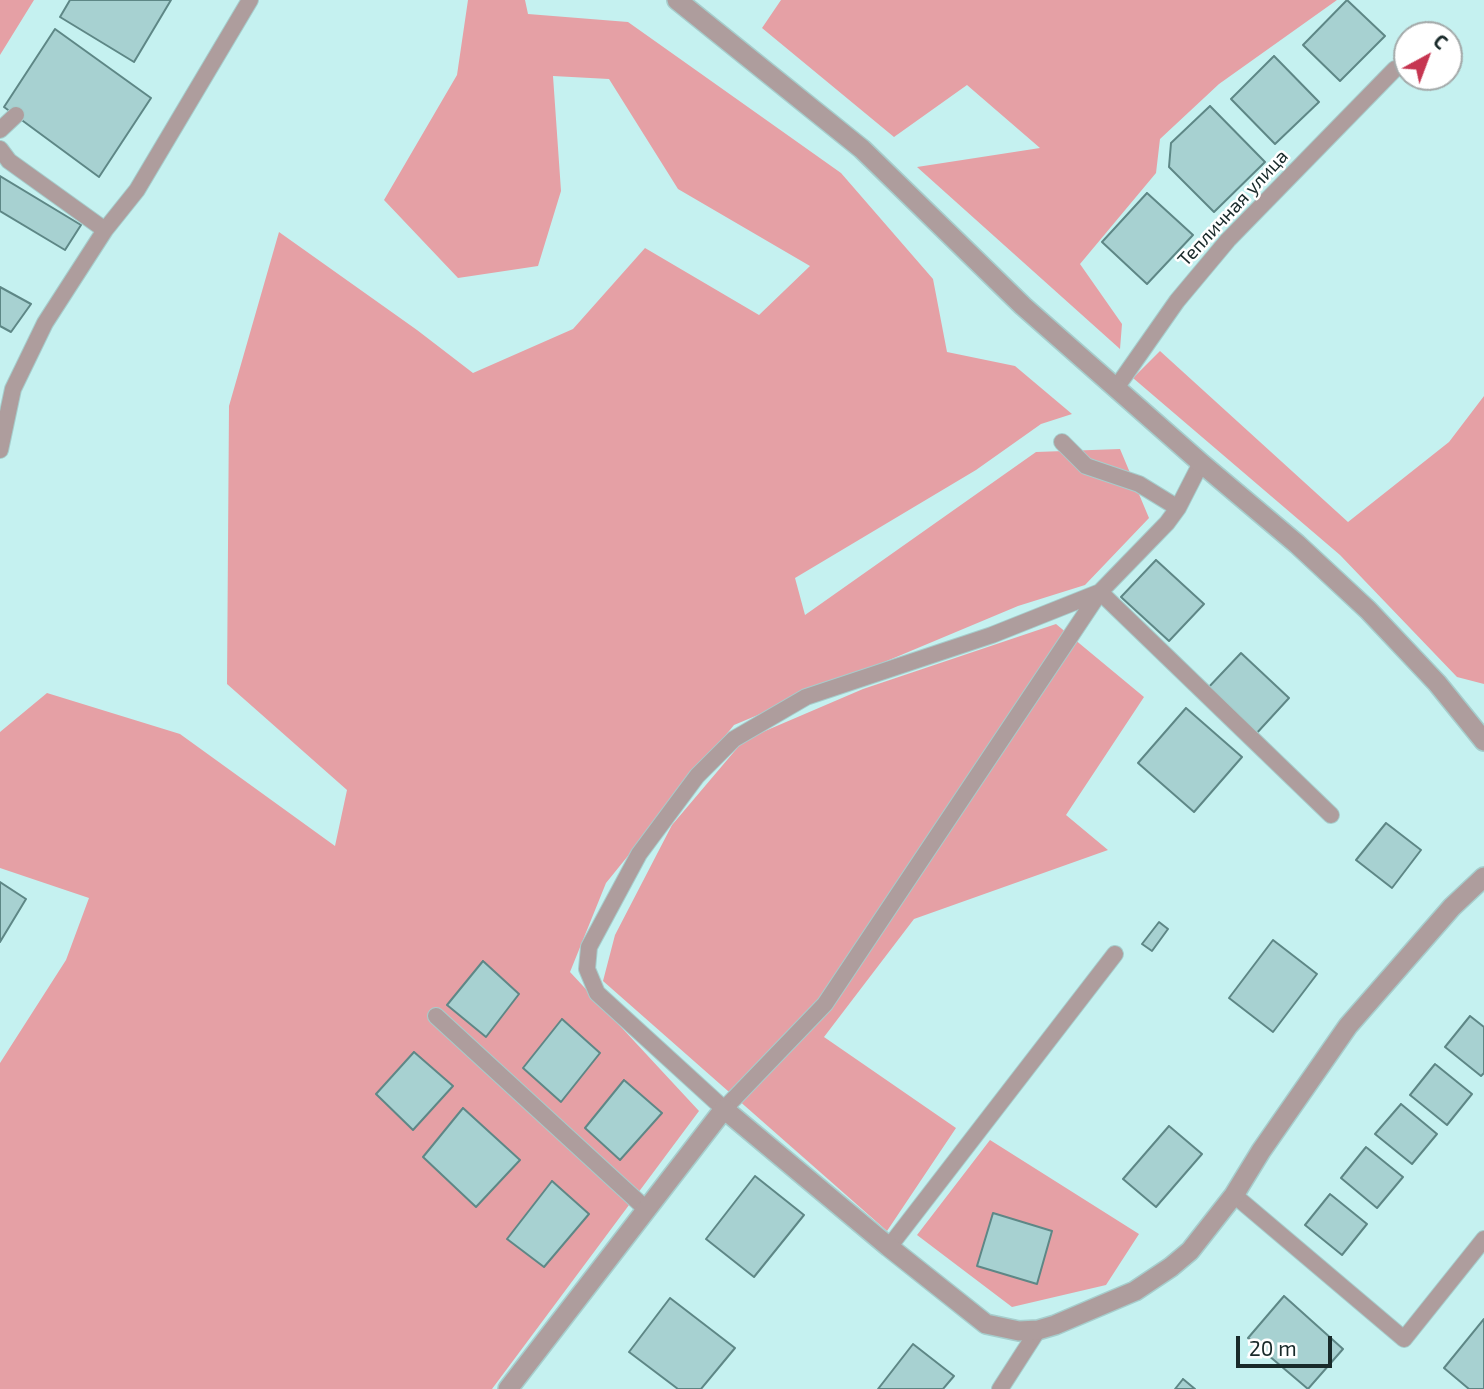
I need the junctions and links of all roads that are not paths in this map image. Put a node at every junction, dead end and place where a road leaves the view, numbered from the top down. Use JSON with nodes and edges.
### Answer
{"nodes":[{"id":1,"x":250,"y":0,"type":"edge"},
{"id":2,"x":677,"y":0,"type":"edge"},
{"id":3,"x":1393,"y":71,"type":"edge"},
{"id":4,"x":16,"y":115,"type":"dead end"},
{"id":5,"x":0,"y":130,"type":"edge"},
{"id":6,"x":0,"y":149,"type":"edge"},
{"id":7,"x":104,"y":230,"type":"junction"},
{"id":8,"x":1116,"y":388,"type":"junction"},
{"id":9,"x":1062,"y":442,"type":"dead end"},
{"id":10,"x":0,"y":450,"type":"edge"},
{"id":11,"x":1201,"y":463,"type":"junction"},
{"id":12,"x":1178,"y":508,"type":"junction"},
{"id":13,"x":1100,"y":592,"type":"junction"},
{"id":14,"x":1484,"y":741,"type":"edge"},
{"id":15,"x":1331,"y":815,"type":"dead end"},
{"id":16,"x":1484,"y":877,"type":"edge"},
{"id":17,"x":1115,"y":954,"type":"dead end"},
{"id":18,"x":436,"y":1016,"type":"dead end"},
{"id":19,"x":724,"y":1109,"type":"junction"},
{"id":20,"x":1234,"y":1195,"type":"junction"},
{"id":21,"x":646,"y":1209,"type":"junction"},
{"id":22,"x":1484,"y":1239,"type":"edge"},
{"id":23,"x":888,"y":1247,"type":"junction"},
{"id":24,"x":1038,"y":1330,"type":"junction"},
{"id":25,"x":508,"y":1389,"type":"edge"},
{"id":26,"x":1000,"y":1389,"type":"edge"}],
"edges":[{"from":1,"to":7,"type":"lane"},
{"from":2,"to":8,"type":"street"},
{"from":3,"to":8,"type":"lane","name":"Тепличная улица"},
{"from":4,"to":5,"type":"lane"},
{"from":6,"to":7,"type":"lane"},
{"from":7,"to":10,"type":"lane"},
{"from":8,"to":11,"type":"street"},
{"from":9,"to":12,"type":"lane"},
{"from":11,"to":12,"type":"lane"},
{"from":11,"to":14,"type":"street"},
{"from":12,"to":13,"type":"lane"},
{"from":13,"to":15,"type":"lane"},
{"from":13,"to":19,"type":"lane"},
{"from":13,"to":19,"type":"lane"},
{"from":16,"to":20,"type":"street"},
{"from":17,"to":23,"type":"lane"},
{"from":18,"to":21,"type":"lane"},
{"from":19,"to":21,"type":"street"},
{"from":19,"to":23,"type":"street"},
{"from":20,"to":22,"type":"lane"},
{"from":20,"to":24,"type":"street"},
{"from":21,"to":25,"type":"street"},
{"from":23,"to":24,"type":"street"},
{"from":24,"to":26,"type":"lane"}]}
